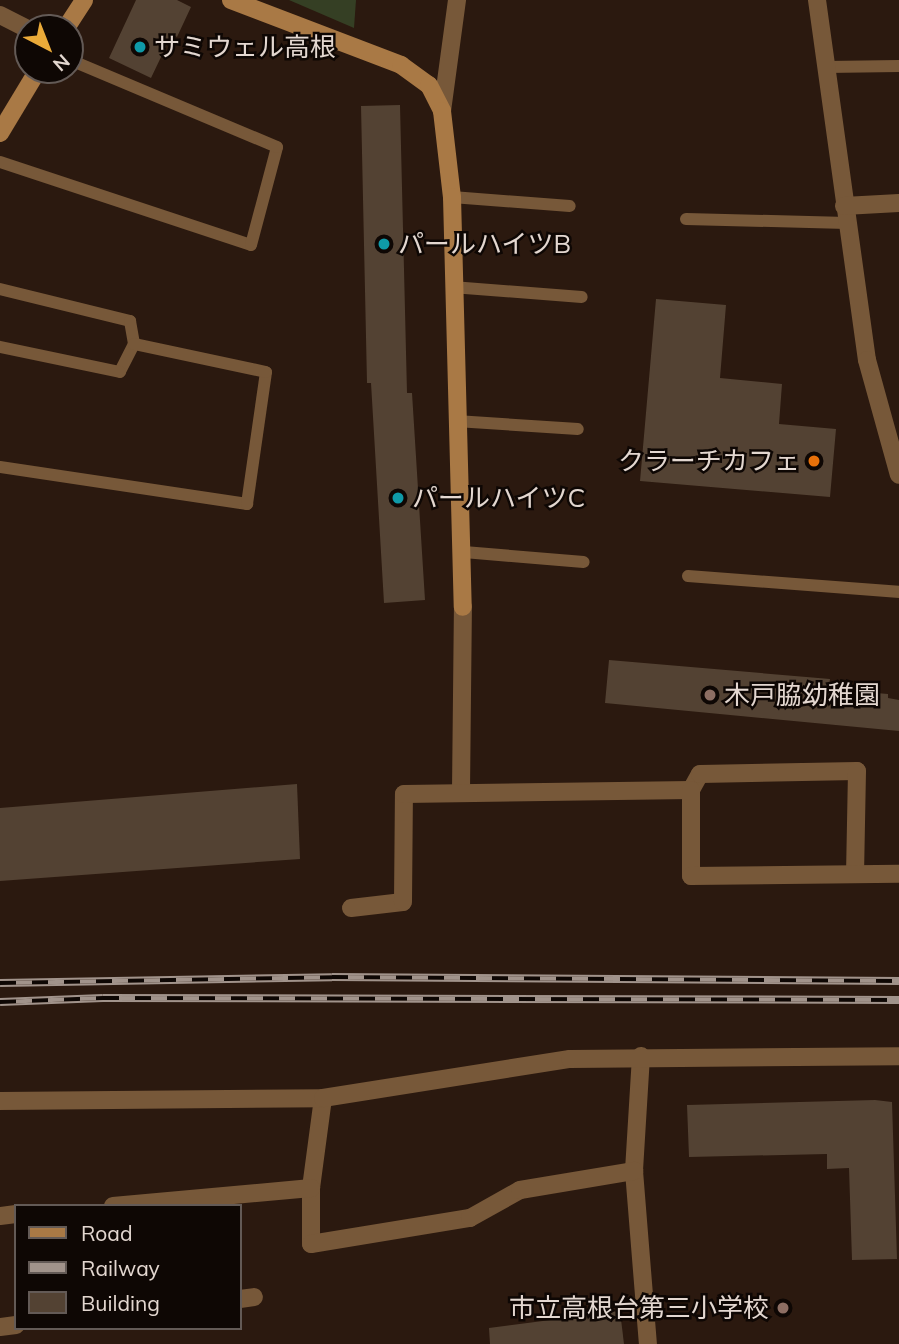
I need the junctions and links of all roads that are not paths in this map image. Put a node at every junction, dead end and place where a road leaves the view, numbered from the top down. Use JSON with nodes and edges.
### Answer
{"nodes":[{"id":1,"x":231,"y":0,"type":"edge"},
{"id":2,"x":457,"y":0,"type":"edge"},
{"id":3,"x":817,"y":0,"type":"edge"},
{"id":4,"x":84,"y":66,"type":"edge"},
{"id":5,"x":899,"y":66,"type":"edge"},
{"id":6,"x":826,"y":67,"type":"junction"},
{"id":7,"x":30,"y":84,"type":"edge"},
{"id":8,"x":442,"y":111,"type":"junction"},
{"id":9,"x":0,"y":133,"type":"edge"},
{"id":10,"x":0,"y":162,"type":"edge"},
{"id":11,"x":452,"y":197,"type":"junction"},
{"id":12,"x":899,"y":203,"type":"edge"},
{"id":13,"x":570,"y":206,"type":"dead end"},
{"id":14,"x":845,"y":214,"type":"junction"},
{"id":15,"x":686,"y":219,"type":"dead end"},
{"id":16,"x":452,"y":287,"type":"junction"},
{"id":17,"x":0,"y":289,"type":"edge"},
{"id":18,"x":582,"y":297,"type":"dead end"},
{"id":19,"x":134,"y":344,"type":"junction"},
{"id":20,"x":0,"y":347,"type":"edge"},
{"id":21,"x":456,"y":421,"type":"junction"},
{"id":22,"x":891,"y":427,"type":"edge"},
{"id":23,"x":578,"y":429,"type":"dead end"},
{"id":24,"x":0,"y":467,"type":"edge"},
{"id":25,"x":899,"y":475,"type":"edge"},
{"id":26,"x":464,"y":552,"type":"junction"},
{"id":27,"x":584,"y":562,"type":"dead end"},
{"id":28,"x":688,"y":576,"type":"dead end"},
{"id":29,"x":899,"y":592,"type":"edge"},
{"id":30,"x":691,"y":790,"type":"junction"},
{"id":31,"x":461,"y":791,"type":"junction"},
{"id":32,"x":855,"y":874,"type":"junction"},
{"id":33,"x":899,"y":874,"type":"edge"},
{"id":34,"x":351,"y":908,"type":"dead end"},
{"id":35,"x":641,"y":1056,"type":"junction"},
{"id":36,"x":899,"y":1056,"type":"edge"},
{"id":37,"x":323,"y":1098,"type":"junction"},
{"id":38,"x":0,"y":1101,"type":"edge"},
{"id":39,"x":634,"y":1171,"type":"junction"},
{"id":40,"x":312,"y":1188,"type":"junction"},
{"id":41,"x":135,"y":1204,"type":"edge"},
{"id":42,"x":648,"y":1344,"type":"edge"}],
"edges":[{"from":1,"to":8,"type":"street"},
{"from":2,"to":8,"type":"street"},
{"from":3,"to":6,"type":"street"},
{"from":4,"to":10,"type":"lane"},
{"from":5,"to":6,"type":"lane"},
{"from":6,"to":14,"type":"street"},
{"from":7,"to":9,"type":"street"},
{"from":8,"to":11,"type":"street"},
{"from":11,"to":13,"type":"lane"},
{"from":11,"to":16,"type":"street"},
{"from":12,"to":14,"type":"street"},
{"from":14,"to":15,"type":"lane"},
{"from":14,"to":22,"type":"street"},
{"from":16,"to":18,"type":"lane"},
{"from":16,"to":21,"type":"street"},
{"from":17,"to":19,"type":"lane"},
{"from":19,"to":20,"type":"lane"},
{"from":19,"to":24,"type":"lane"},
{"from":21,"to":23,"type":"lane"},
{"from":21,"to":26,"type":"street"},
{"from":22,"to":25,"type":"street"},
{"from":26,"to":27,"type":"lane"},
{"from":26,"to":31,"type":"street"},
{"from":28,"to":29,"type":"lane"},
{"from":30,"to":31,"type":"street"},
{"from":30,"to":32,"type":"street"},
{"from":30,"to":32,"type":"street"},
{"from":31,"to":34,"type":"street"},
{"from":32,"to":33,"type":"street"},
{"from":35,"to":36,"type":"street"},
{"from":35,"to":37,"type":"street"},
{"from":35,"to":39,"type":"street"},
{"from":37,"to":38,"type":"street"},
{"from":37,"to":40,"type":"street"},
{"from":39,"to":40,"type":"street"},
{"from":39,"to":42,"type":"street"},
{"from":40,"to":41,"type":"street"}]}
